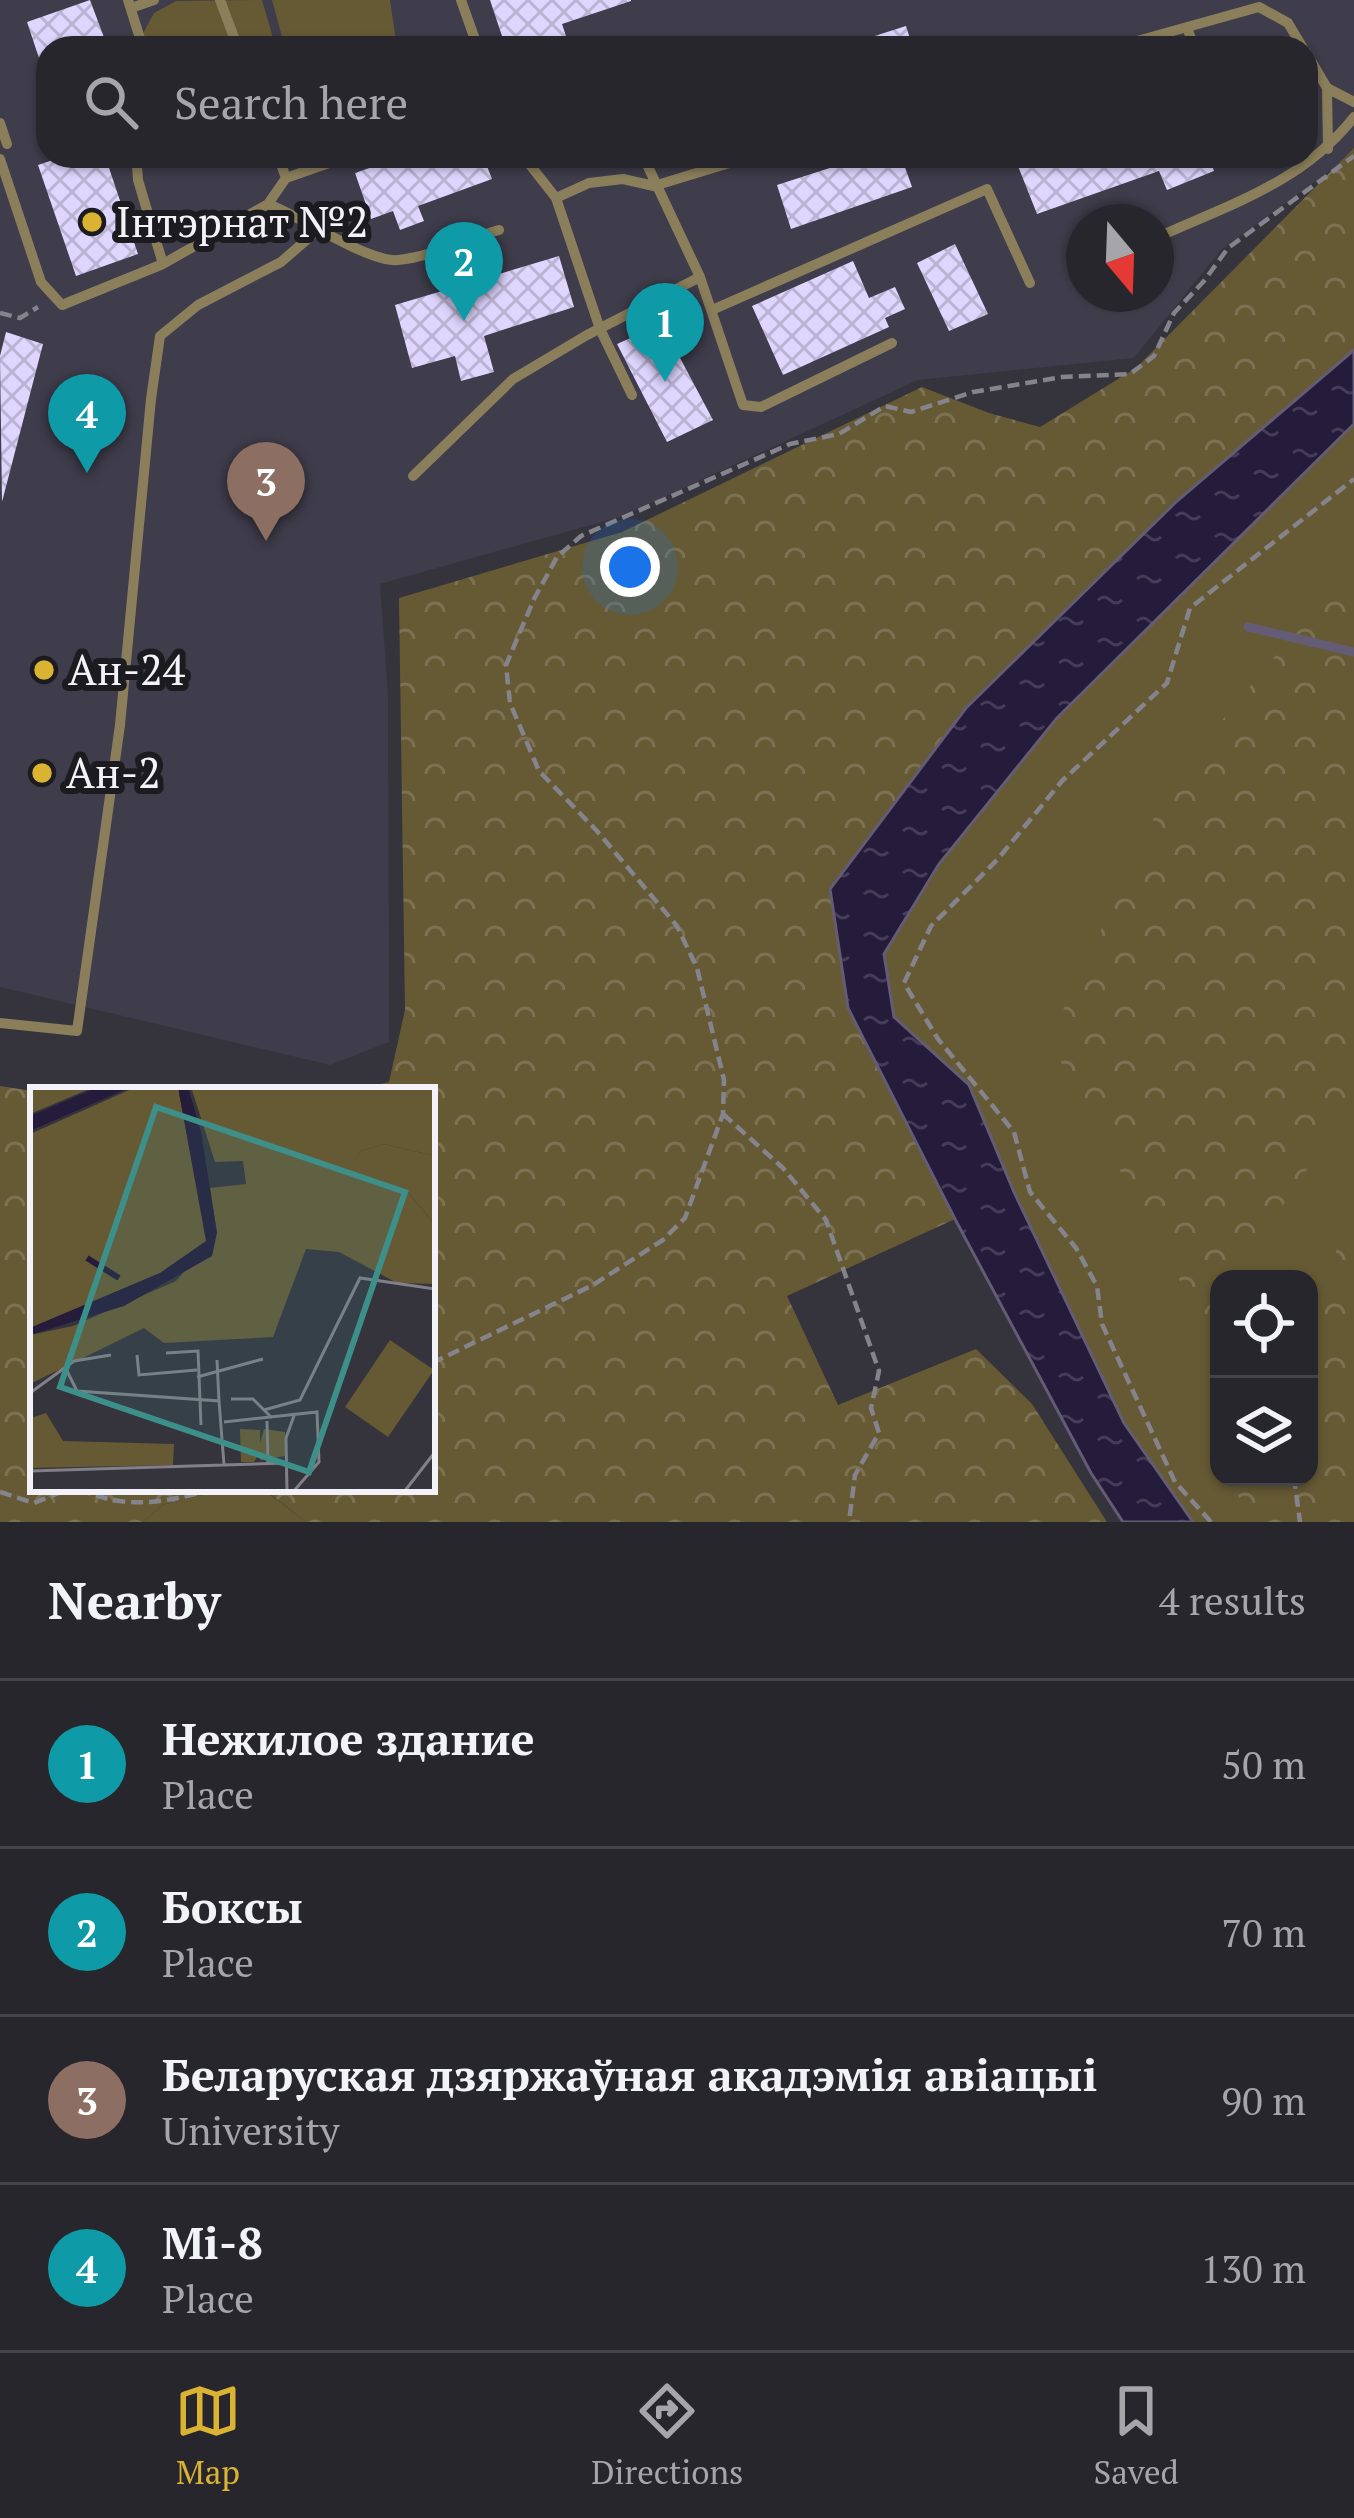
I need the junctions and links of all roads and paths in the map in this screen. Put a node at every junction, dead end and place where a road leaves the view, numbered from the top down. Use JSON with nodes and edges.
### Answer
{"nodes":[{"id":1,"x":154,"y":0,"type":"edge"},
{"id":2,"x":220,"y":0,"type":"edge"},
{"id":3,"x":460,"y":0,"type":"edge"},
{"id":4,"x":129,"y":4,"type":"edge"},
{"id":5,"x":1187,"y":28,"type":"junction"},
{"id":6,"x":139,"y":36,"type":"edge"},
{"id":7,"x":234,"y":36,"type":"edge"},
{"id":8,"x":474,"y":36,"type":"edge"},
{"id":9,"x":1157,"y":36,"type":"edge"},
{"id":10,"x":1190,"y":36,"type":"edge"},
{"id":11,"x":1296,"y":36,"type":"edge"},
{"id":12,"x":1318,"y":72,"type":"edge"},
{"id":13,"x":1327,"y":88,"type":"junction"},
{"id":14,"x":1354,"y":102,"type":"edge"},
{"id":15,"x":1354,"y":117,"type":"edge"},
{"id":16,"x":0,"y":123,"type":"edge"},
{"id":17,"x":8,"y":144,"type":"dead end"},
{"id":18,"x":1328,"y":149,"type":"junction"},
{"id":19,"x":1318,"y":156,"type":"edge"},
{"id":20,"x":1354,"y":156,"type":"edge"},
{"id":21,"x":0,"y":160,"type":"edge"},
{"id":22,"x":136,"y":168,"type":"edge"},
{"id":23,"x":282,"y":168,"type":"edge"},
{"id":24,"x":315,"y":168,"type":"edge"},
{"id":25,"x":532,"y":168,"type":"edge"},
{"id":26,"x":647,"y":168,"type":"edge"},
{"id":27,"x":713,"y":168,"type":"edge"},
{"id":28,"x":1301,"y":168,"type":"edge"},
{"id":29,"x":286,"y":178,"type":"junction"},
{"id":30,"x":654,"y":186,"type":"junction"},
{"id":31,"x":556,"y":198,"type":"junction"},
{"id":32,"x":268,"y":204,"type":"junction"},
{"id":33,"x":319,"y":229,"type":"junction"},
{"id":34,"x":499,"y":230,"type":"dead end"},
{"id":35,"x":1174,"y":230,"type":"edge"},
{"id":36,"x":163,"y":264,"type":"junction"},
{"id":37,"x":700,"y":278,"type":"junction"},
{"id":38,"x":1030,"y":284,"type":"dead end"},
{"id":39,"x":39,"y":306,"type":"dead end"},
{"id":40,"x":712,"y":310,"type":"junction"},
{"id":41,"x":0,"y":313,"type":"edge"},
{"id":42,"x":600,"y":329,"type":"junction"},
{"id":43,"x":892,"y":343,"type":"dead end"},
{"id":44,"x":632,"y":395,"type":"dead end"},
{"id":45,"x":413,"y":476,"type":"dead end"},
{"id":46,"x":1354,"y":479,"type":"edge"},
{"id":47,"x":0,"y":1023,"type":"edge"},
{"id":48,"x":723,"y":1114,"type":"junction"},
{"id":49,"x":435,"y":1362,"type":"edge"},
{"id":50,"x":1295,"y":1486,"type":"edge"},
{"id":51,"x":0,"y":1492,"type":"edge"},
{"id":52,"x":61,"y":1492,"type":"edge"},
{"id":53,"x":86,"y":1492,"type":"edge"},
{"id":54,"x":204,"y":1492,"type":"edge"},
{"id":55,"x":849,"y":1522,"type":"edge"},
{"id":56,"x":1211,"y":1522,"type":"edge"},
{"id":57,"x":1300,"y":1522,"type":"edge"}],
"edges":[{"from":1,"to":4,"type":"lane"},
{"from":2,"to":7,"type":"lane"},
{"from":3,"to":8,"type":"lane"},
{"from":4,"to":6,"type":"lane"},
{"from":5,"to":9,"type":"lane"},
{"from":5,"to":10,"type":"lane"},
{"from":5,"to":11,"type":"lane"},
{"from":12,"to":13,"type":"lane"},
{"from":13,"to":14,"type":"lane"},
{"from":13,"to":18,"type":"lane"},
{"from":15,"to":18,"type":"lane"},
{"from":16,"to":17,"type":"lane"},
{"from":18,"to":19,"type":"lane"},
{"from":20,"to":48,"type":"path"},
{"from":21,"to":36,"type":"lane"},
{"from":22,"to":36,"type":"lane"},
{"from":23,"to":29,"type":"lane"},
{"from":24,"to":29,"type":"lane"},
{"from":25,"to":31,"type":"lane"},
{"from":26,"to":30,"type":"lane"},
{"from":27,"to":30,"type":"lane"},
{"from":28,"to":35,"type":"lane"},
{"from":29,"to":32,"type":"lane"},
{"from":30,"to":31,"type":"lane"},
{"from":30,"to":37,"type":"lane"},
{"from":31,"to":42,"type":"lane"},
{"from":32,"to":33,"type":"lane"},
{"from":32,"to":36,"type":"lane"},
{"from":33,"to":34,"type":"lane"},
{"from":33,"to":47,"type":"lane"},
{"from":37,"to":40,"type":"lane"},
{"from":37,"to":42,"type":"lane"},
{"from":38,"to":40,"type":"lane"},
{"from":39,"to":41,"type":"path"},
{"from":40,"to":43,"type":"lane"},
{"from":42,"to":44,"type":"lane"},
{"from":42,"to":45,"type":"lane"},
{"from":46,"to":56,"type":"path"},
{"from":48,"to":49,"type":"path"},
{"from":48,"to":55,"type":"path"},
{"from":50,"to":57,"type":"path"},
{"from":51,"to":52,"type":"path"},
{"from":53,"to":54,"type":"path"}]}
